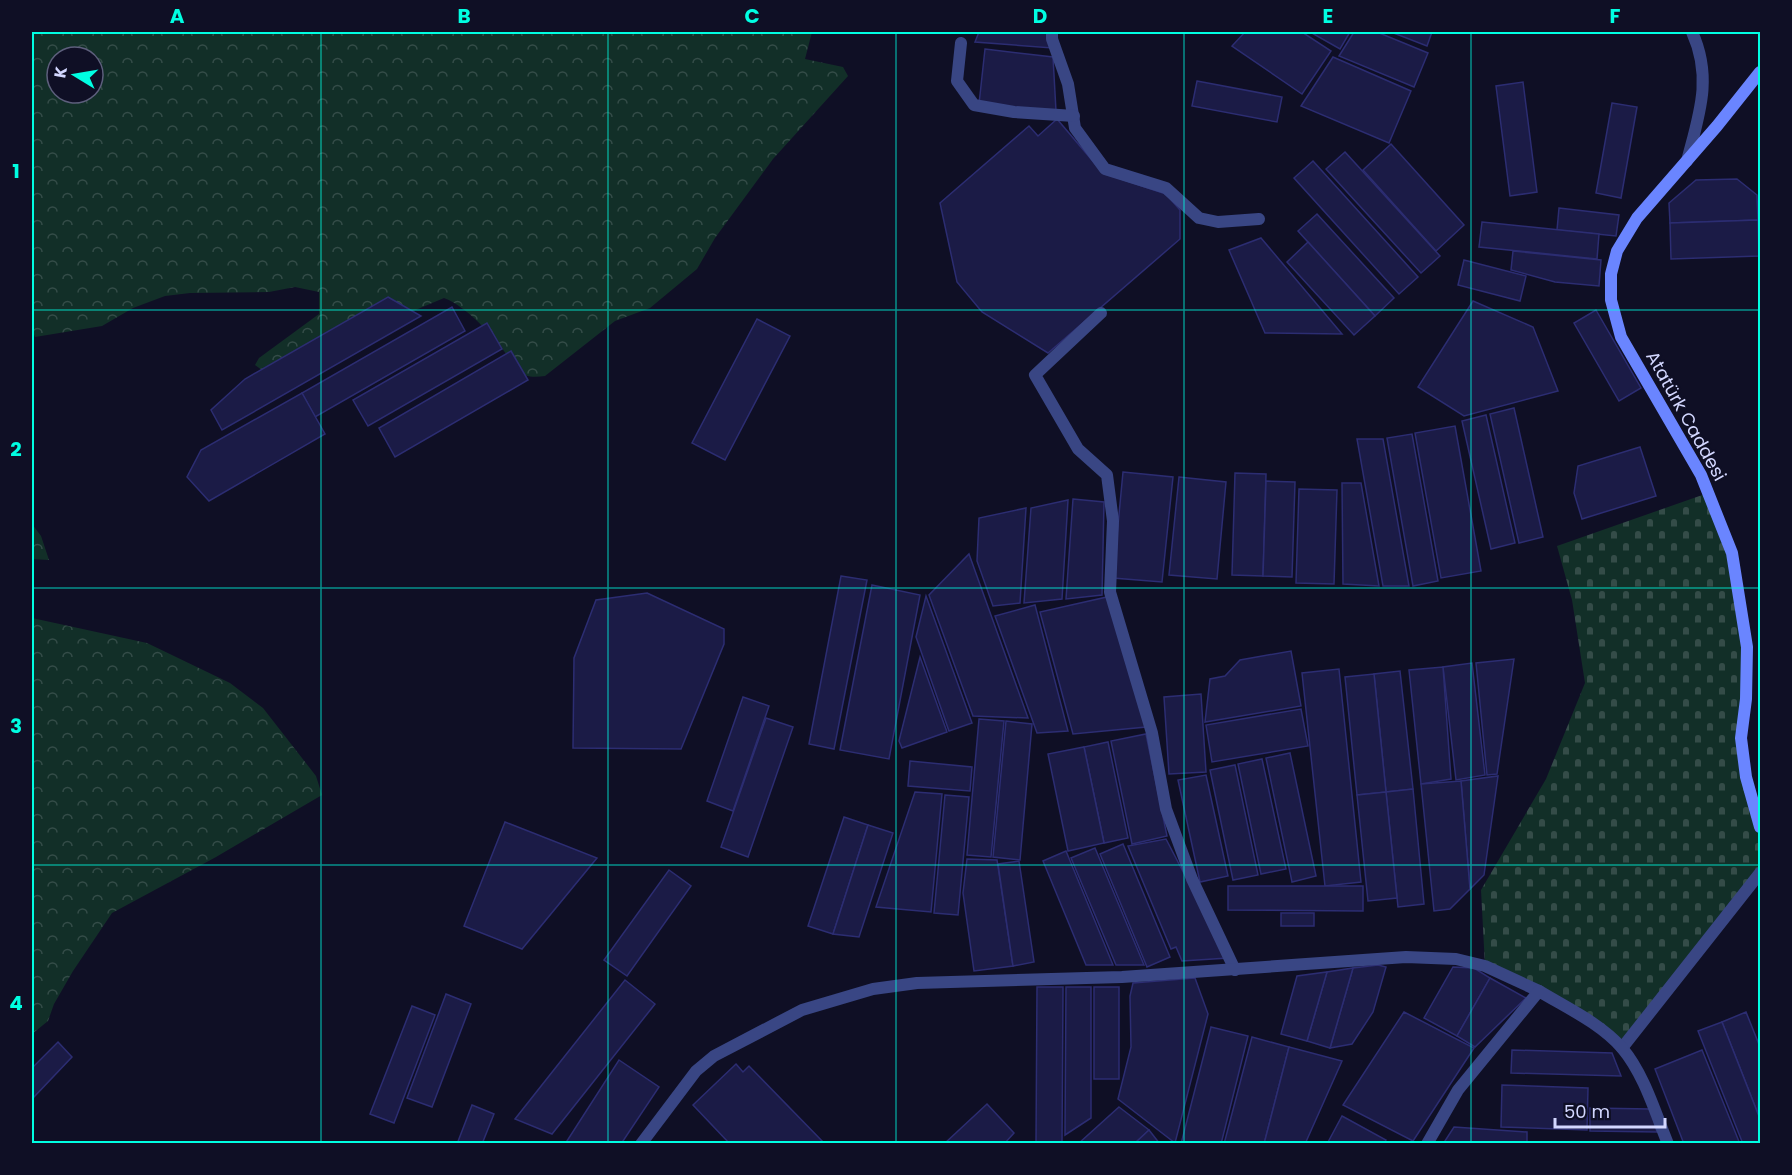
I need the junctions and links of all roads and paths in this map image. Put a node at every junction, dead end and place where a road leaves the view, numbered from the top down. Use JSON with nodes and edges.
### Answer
{"nodes":[{"id":1,"x":1052,"y":32,"type":"edge"},
{"id":2,"x":1692,"y":32,"type":"edge"},
{"id":3,"x":961,"y":43,"type":"dead end"},
{"id":4,"x":1761,"y":72,"type":"edge"},
{"id":5,"x":1074,"y":116,"type":"junction"},
{"id":6,"x":1687,"y":161,"type":"junction"},
{"id":7,"x":1259,"y":219,"type":"dead end"},
{"id":8,"x":1101,"y":313,"type":"dead end"},
{"id":9,"x":1761,"y":827,"type":"edge"},
{"id":10,"x":1761,"y":873,"type":"edge"},
{"id":11,"x":1235,"y":970,"type":"junction"},
{"id":12,"x":1539,"y":991,"type":"junction"},
{"id":13,"x":1622,"y":1048,"type":"junction"},
{"id":14,"x":641,"y":1143,"type":"edge"},
{"id":15,"x":1427,"y":1143,"type":"edge"},
{"id":16,"x":1668,"y":1143,"type":"edge"}],
"edges":[{"from":1,"to":5,"type":"street"},
{"from":2,"to":6,"type":"street"},
{"from":3,"to":5,"type":"street"},
{"from":4,"to":6,"type":"street","name":"Atatürk Caddesi"},
{"from":5,"to":7,"type":"street"},
{"from":6,"to":9,"type":"street","name":"Atatürk Caddesi"},
{"from":8,"to":11,"type":"street"},
{"from":10,"to":13,"type":"street"},
{"from":11,"to":12,"type":"street"},
{"from":11,"to":14,"type":"street"},
{"from":12,"to":13,"type":"street"},
{"from":12,"to":15,"type":"street"},
{"from":13,"to":16,"type":"street"}]}
